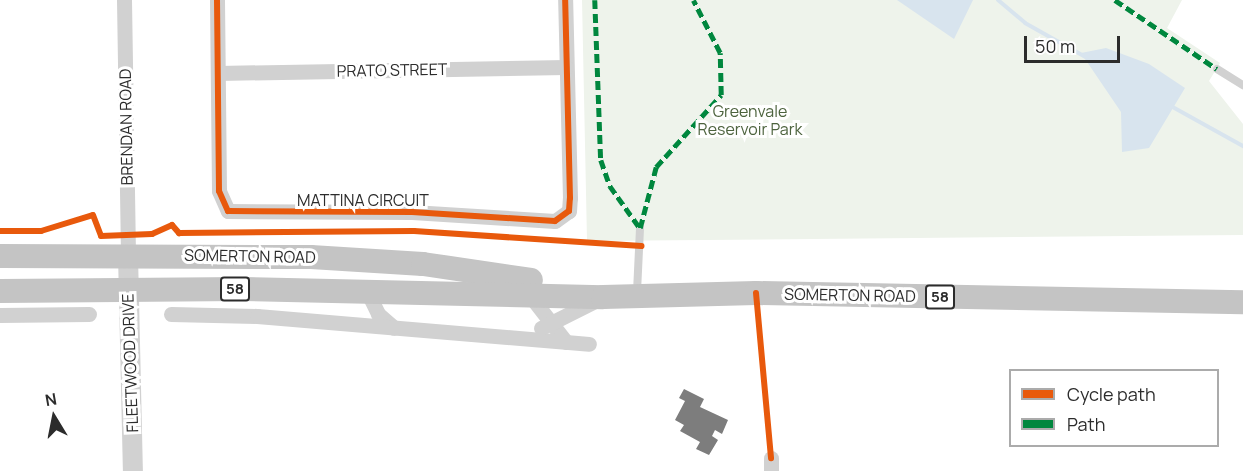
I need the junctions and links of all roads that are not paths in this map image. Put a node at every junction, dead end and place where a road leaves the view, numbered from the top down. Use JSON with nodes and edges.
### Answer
{"nodes":[{"id":1,"x":124,"y":0,"type":"edge"},
{"id":2,"x":217,"y":0,"type":"edge"},
{"id":3,"x":565,"y":0,"type":"edge"},
{"id":4,"x":566,"y":67,"type":"junction"},
{"id":5,"x":1217,"y":69,"type":"dead end"},
{"id":6,"x":218,"y":73,"type":"junction"},
{"id":7,"x":1243,"y":86,"type":"edge"},
{"id":8,"x":640,"y":228,"type":"dead end"},
{"id":9,"x":128,"y":255,"type":"junction"},
{"id":10,"x":0,"y":256,"type":"edge"},
{"id":11,"x":499,"y":277,"type":"junction"},
{"id":12,"x":128,"y":289,"type":"junction"},
{"id":13,"x":82,"y":290,"type":"junction"},
{"id":14,"x":0,"y":291,"type":"edge"},
{"id":15,"x":367,"y":291,"type":"junction"},
{"id":16,"x":532,"y":294,"type":"junction"},
{"id":17,"x":637,"y":294,"type":"junction"},
{"id":18,"x":603,"y":297,"type":"junction"},
{"id":19,"x":1243,"y":302,"type":"edge"},
{"id":20,"x":171,"y":314,"type":"dead end"},
{"id":21,"x":0,"y":315,"type":"edge"},
{"id":22,"x":49,"y":315,"type":"junction"},
{"id":23,"x":89,"y":315,"type":"dead end"},
{"id":24,"x":548,"y":324,"type":"junction"},
{"id":25,"x":394,"y":328,"type":"junction"},
{"id":26,"x":520,"y":338,"type":"junction"},
{"id":27,"x":566,"y":342,"type":"junction"},
{"id":28,"x":589,"y":344,"type":"dead end"},
{"id":29,"x":133,"y":471,"type":"edge"}],
"edges":[{"from":1,"to":9,"type":"street","name":"BRENDAN ROAD"},
{"from":2,"to":6,"type":"street","name":"MATTINA CIRCUIT"},
{"from":3,"to":4,"type":"street","name":"MATTINA CIRCUIT"},
{"from":4,"to":6,"type":"street","name":"PRATO STREET"},
{"from":4,"to":6,"type":"street","name":"MATTINA CIRCUIT"},
{"from":5,"to":7,"type":"lane"},
{"from":8,"to":17,"type":"lane"},
{"from":9,"to":10,"type":"main road","name":"SOMERTON ROAD"},
{"from":9,"to":11,"type":"main road","name":"SOMERTON ROAD"},
{"from":9,"to":12,"type":"street","name":"FLEETWOOD DRIVE"},
{"from":11,"to":16,"type":"street","name":"SOMERTON ROAD"},
{"from":11,"to":17,"type":"main road","name":"SOMERTON ROAD"},
{"from":12,"to":13,"type":"main road","name":"SOMERTON ROAD","number":"58"},
{"from":12,"to":15,"type":"main road","name":"SOMERTON ROAD","number":"58"},
{"from":12,"to":29,"type":"street","name":"FLEETWOOD DRIVE"},
{"from":13,"to":14,"type":"main road","name":"SOMERTON ROAD","number":"58"},
{"from":13,"to":22,"type":"street"},
{"from":15,"to":16,"type":"main road","name":"SOMERTON ROAD","number":"58"},
{"from":15,"to":25,"type":"street"},
{"from":16,"to":18,"type":"main road","name":"SOMERTON ROAD","number":"58"},
{"from":16,"to":24,"type":"street"},
{"from":17,"to":18,"type":"main road","name":"SOMERTON ROAD","number":"58"},
{"from":17,"to":19,"type":"main road","name":"SOMERTON ROAD","number":"58"},
{"from":18,"to":24,"type":"street","name":"SOMERTON ROAD"},
{"from":20,"to":25,"type":"street"},
{"from":21,"to":22,"type":"street"},
{"from":22,"to":23,"type":"street"},
{"from":24,"to":26,"type":"street","name":"SOMERTON ROAD"},
{"from":24,"to":27,"type":"street"},
{"from":25,"to":26,"type":"street"},
{"from":26,"to":27,"type":"street"},
{"from":27,"to":28,"type":"street"}]}
